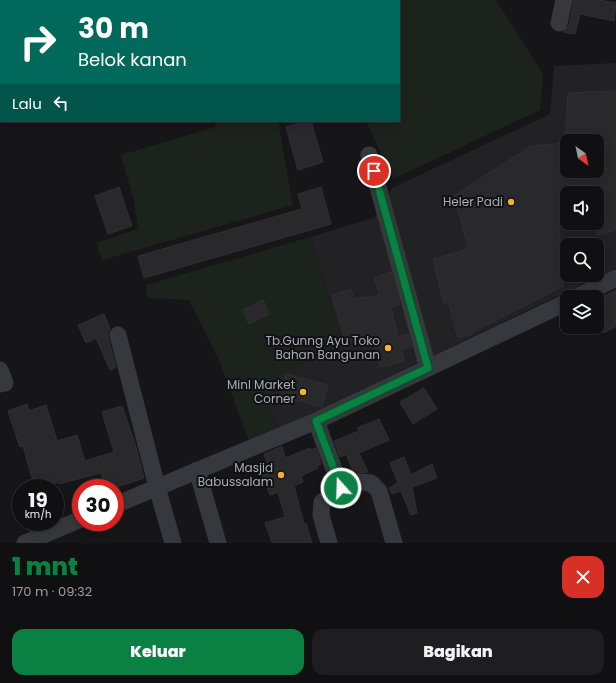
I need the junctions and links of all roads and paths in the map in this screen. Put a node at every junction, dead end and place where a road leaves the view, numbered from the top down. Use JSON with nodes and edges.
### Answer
{"nodes":[{"id":1,"x":564,"y":0,"type":"edge"},
{"id":2,"x":559,"y":23,"type":"dead end"},
{"id":3,"x":369,"y":156,"type":"dead end"},
{"id":4,"x":616,"y":278,"type":"edge"},
{"id":5,"x":591,"y":290,"type":"edge"},
{"id":6,"x":560,"y":305,"type":"edge"},
{"id":7,"x":118,"y":335,"type":"dead end"},
{"id":8,"x":428,"y":368,"type":"junction"},
{"id":9,"x":0,"y":370,"type":"edge"},
{"id":10,"x":0,"y":384,"type":"edge"},
{"id":11,"x":316,"y":421,"type":"junction"},
{"id":12,"x":197,"y":470,"type":"junction"},
{"id":13,"x":157,"y":487,"type":"junction"},
{"id":14,"x":341,"y":488,"type":"junction"},
{"id":15,"x":124,"y":501,"type":"edge"},
{"id":16,"x":72,"y":523,"type":"edge"},
{"id":17,"x":26,"y":543,"type":"edge"},
{"id":18,"x":173,"y":543,"type":"edge"},
{"id":19,"x":218,"y":543,"type":"edge"},
{"id":20,"x":329,"y":543,"type":"edge"},
{"id":21,"x":394,"y":543,"type":"edge"}],
"edges":[{"from":1,"to":2,"type":"street"},
{"from":3,"to":8,"type":"street"},
{"from":4,"to":5,"type":"street"},
{"from":6,"to":8,"type":"street"},
{"from":7,"to":13,"type":"street"},
{"from":8,"to":11,"type":"street"},
{"from":9,"to":10,"type":"street"},
{"from":11,"to":12,"type":"street"},
{"from":11,"to":14,"type":"street"},
{"from":12,"to":13,"type":"street"},
{"from":12,"to":19,"type":"street"},
{"from":13,"to":15,"type":"street"},
{"from":13,"to":18,"type":"street"},
{"from":14,"to":20,"type":"street"},
{"from":14,"to":21,"type":"street"},
{"from":16,"to":17,"type":"street"}]}
